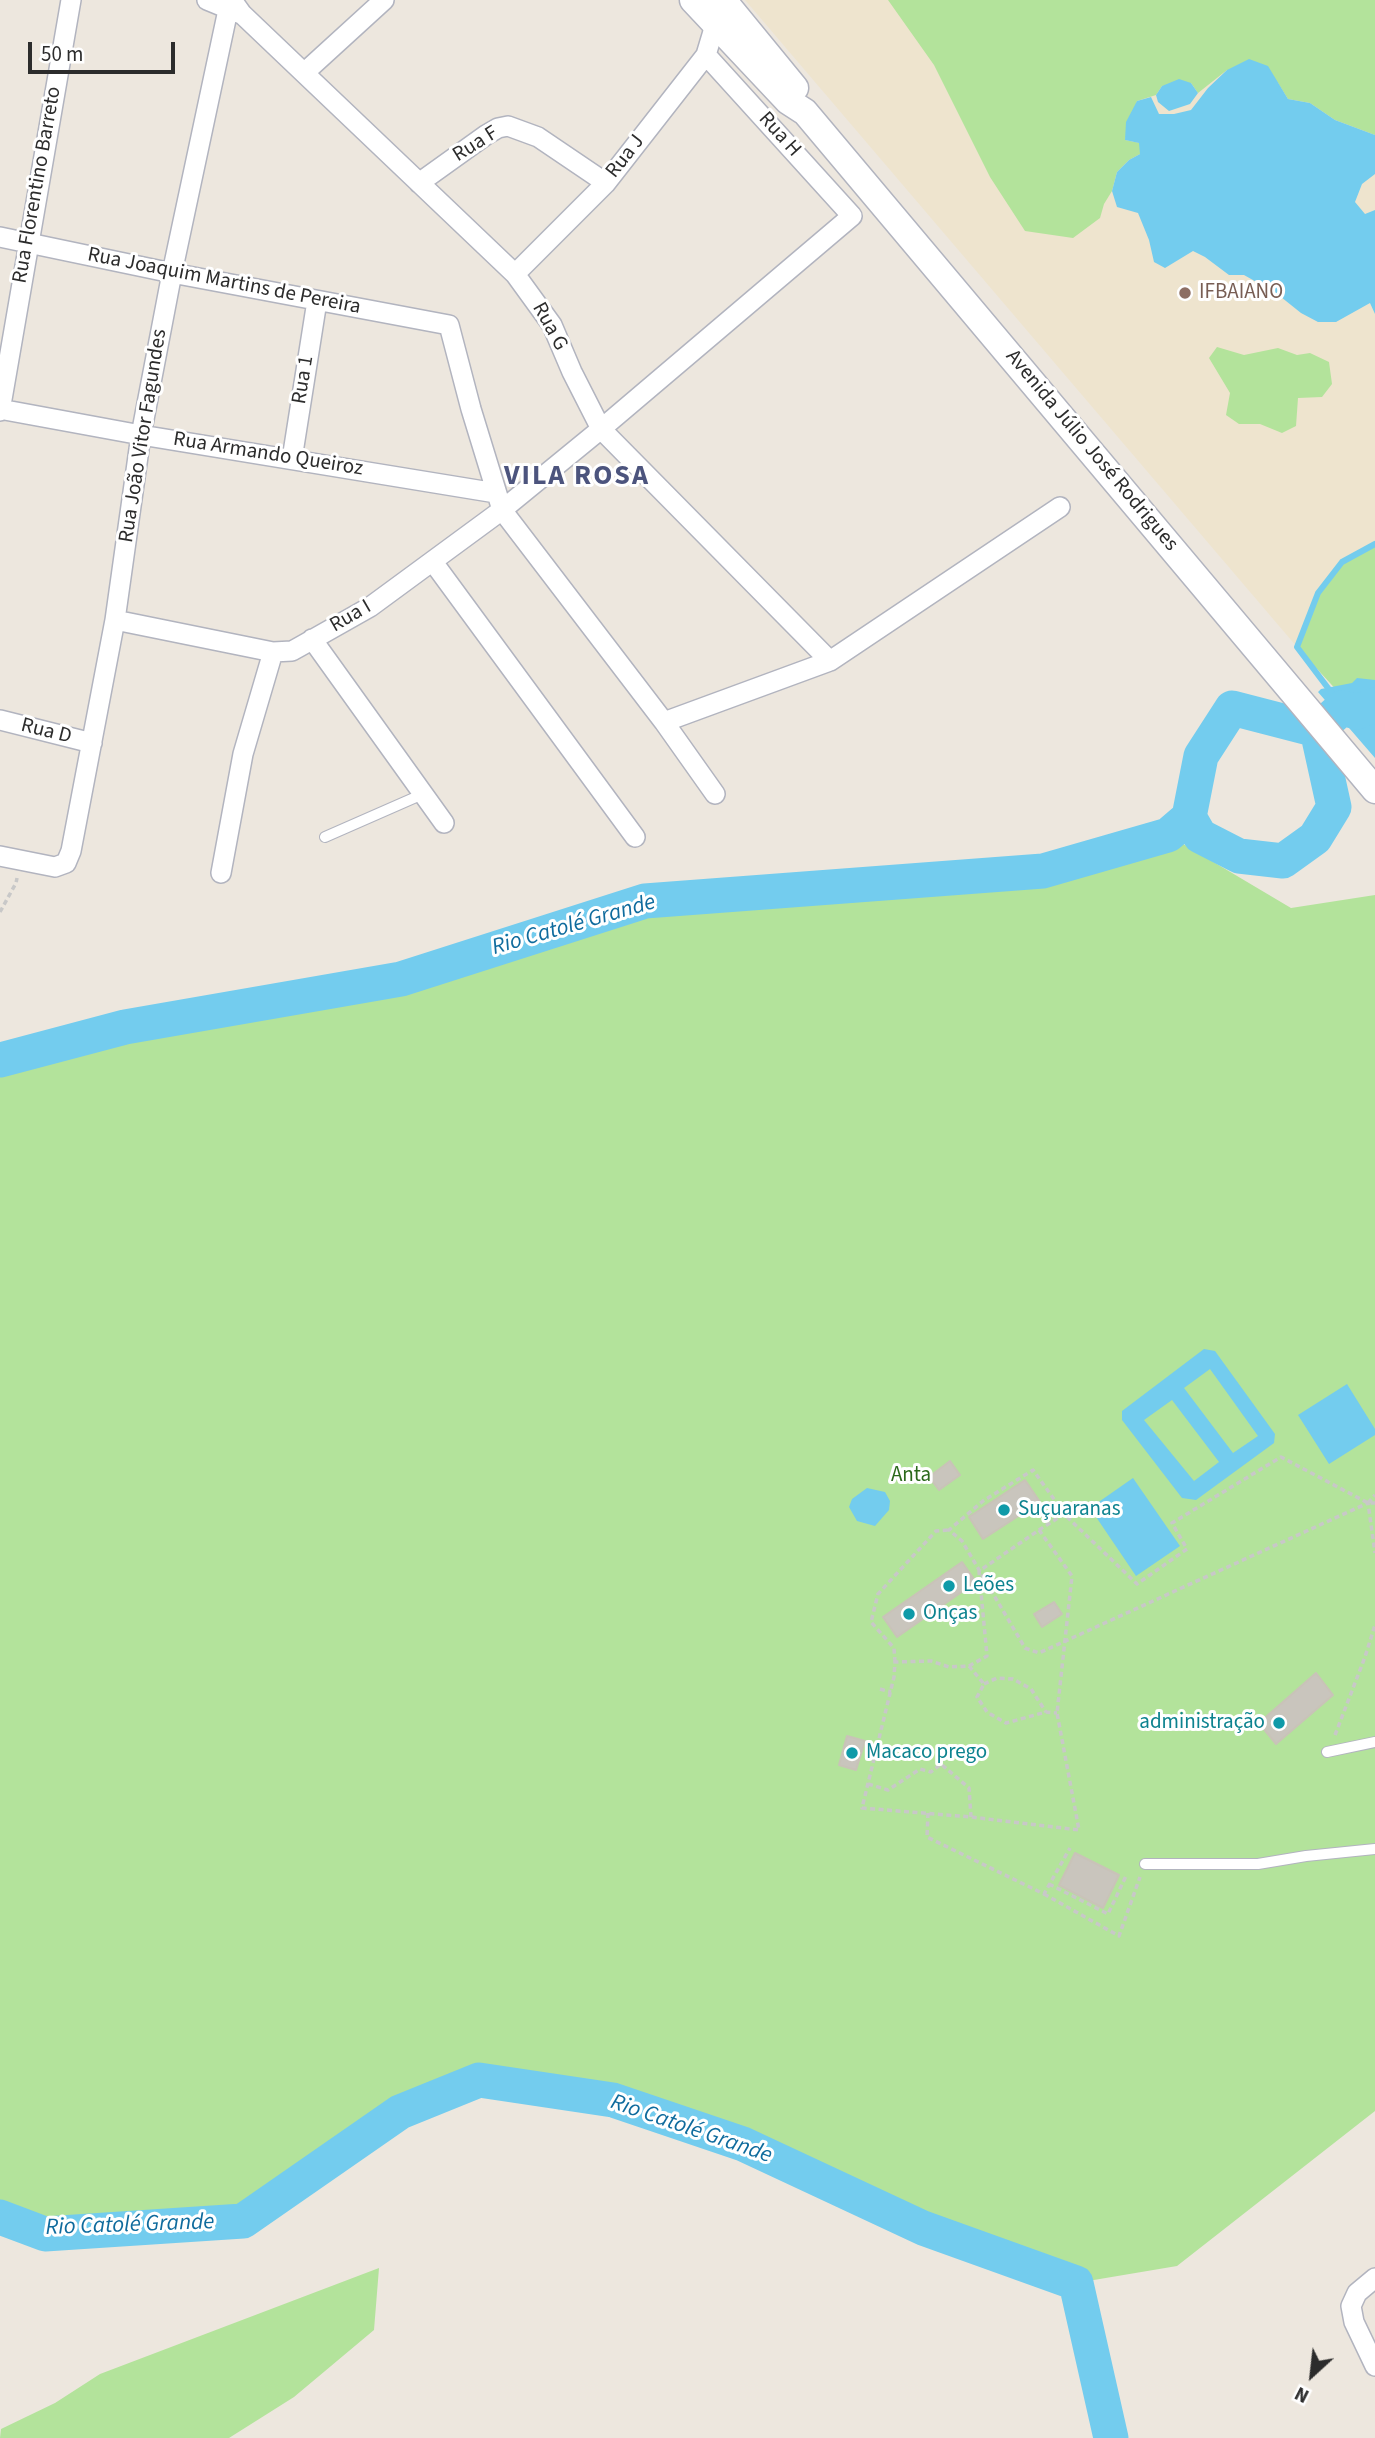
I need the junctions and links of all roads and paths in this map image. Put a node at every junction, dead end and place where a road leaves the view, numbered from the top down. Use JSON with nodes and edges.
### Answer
{"nodes":[{"id":1,"x":71,"y":0,"type":"edge"},
{"id":2,"x":207,"y":0,"type":"edge"},
{"id":3,"x":384,"y":0,"type":"edge"},
{"id":4,"x":694,"y":0,"type":"edge"},
{"id":5,"x":723,"y":0,"type":"edge"},
{"id":6,"x":234,"y":8,"type":"edge"},
{"id":7,"x":715,"y":25,"type":"junction"},
{"id":8,"x":706,"y":55,"type":"junction"},
{"id":9,"x":304,"y":73,"type":"junction"},
{"id":10,"x":806,"y":112,"type":"junction"},
{"id":11,"x":419,"y":183,"type":"junction"},
{"id":12,"x":606,"y":183,"type":"junction"},
{"id":13,"x":852,"y":216,"type":"joint"},
{"id":14,"x":0,"y":237,"type":"edge"},
{"id":15,"x":27,"y":242,"type":"junction"},
{"id":16,"x":172,"y":273,"type":"junction"},
{"id":17,"x":515,"y":274,"type":"junction"},
{"id":18,"x":317,"y":301,"type":"junction"},
{"id":19,"x":0,"y":409,"type":"edge"},
{"id":20,"x":601,"y":429,"type":"junction"},
{"id":21,"x":141,"y":435,"type":"junction"},
{"id":22,"x":292,"y":459,"type":"junction"},
{"id":23,"x":499,"y":502,"type":"junction"},
{"id":24,"x":1060,"y":507,"type":"dead end"},
{"id":25,"x":433,"y":562,"type":"junction"},
{"id":26,"x":115,"y":620,"type":"junction"},
{"id":27,"x":312,"y":639,"type":"junction"},
{"id":28,"x":273,"y":652,"type":"junction"},
{"id":29,"x":830,"y":661,"type":"junction"},
{"id":30,"x":0,"y":720,"type":"edge"},
{"id":31,"x":664,"y":723,"type":"junction"},
{"id":32,"x":92,"y":743,"type":"junction"},
{"id":33,"x":1375,"y":790,"type":"edge"},
{"id":34,"x":423,"y":794,"type":"junction"},
{"id":35,"x":715,"y":794,"type":"dead end"},
{"id":36,"x":444,"y":823,"type":"dead end"},
{"id":37,"x":325,"y":837,"type":"dead end"},
{"id":38,"x":635,"y":837,"type":"dead end"},
{"id":39,"x":9,"y":859,"type":"edge"},
{"id":40,"x":220,"y":873,"type":"dead end"},
{"id":41,"x":0,"y":912,"type":"edge"},
{"id":42,"x":1375,"y":1495,"type":"edge"},
{"id":43,"x":1368,"y":1503,"type":"junction"},
{"id":44,"x":1375,"y":1503,"type":"edge"},
{"id":45,"x":1064,"y":1514,"type":"junction"},
{"id":46,"x":948,"y":1530,"type":"junction"},
{"id":47,"x":1039,"y":1530,"type":"junction"},
{"id":48,"x":1375,"y":1553,"type":"edge"},
{"id":49,"x":979,"y":1571,"type":"junction"},
{"id":50,"x":1375,"y":1625,"type":"edge"},
{"id":51,"x":1064,"y":1641,"type":"junction"},
{"id":52,"x":895,"y":1662,"type":"junction"},
{"id":53,"x":969,"y":1667,"type":"junction"},
{"id":54,"x":984,"y":1684,"type":"junction"},
{"id":55,"x":880,"y":1689,"type":"dead end"},
{"id":56,"x":891,"y":1692,"type":"junction"},
{"id":57,"x":1046,"y":1712,"type":"junction"},
{"id":58,"x":1057,"y":1713,"type":"junction"},
{"id":59,"x":1375,"y":1742,"type":"edge"},
{"id":60,"x":1327,"y":1752,"type":"joint"},
{"id":61,"x":868,"y":1784,"type":"junction"},
{"id":62,"x":928,"y":1813,"type":"junction"},
{"id":63,"x":971,"y":1817,"type":"junction"},
{"id":64,"x":1070,"y":1848,"type":"dead end"},
{"id":65,"x":1375,"y":1849,"type":"edge"},
{"id":66,"x":1143,"y":1868,"type":"joint"},
{"id":67,"x":1126,"y":1876,"type":"dead end"},
{"id":68,"x":1049,"y":1884,"type":"junction"},
{"id":69,"x":1044,"y":1894,"type":"junction"},
{"id":70,"x":1375,"y":2278,"type":"edge"},
{"id":71,"x":1375,"y":2366,"type":"edge"}],
"edges":[{"from":1,"to":15,"type":"street","name":"Rua Florentino Barreto"},
{"from":2,"to":6,"type":"street","name":"Rua G"},
{"from":3,"to":9,"type":"street"},
{"from":4,"to":7,"type":"main road","name":"Avenida Júlio José Rodrigues"},
{"from":5,"to":10,"type":"main road","name":"Avenida Júlio José Rodrigues"},
{"from":6,"to":9,"type":"street","name":"Rua G"},
{"from":6,"to":16,"type":"street","name":"Rua João Vitor Fagundes"},
{"from":7,"to":8,"type":"street","name":"Rua J"},
{"from":7,"to":10,"type":"main road","name":"Avenida Júlio José Rodrigues"},
{"from":8,"to":12,"type":"street","name":"Rua J"},
{"from":8,"to":13,"type":"street","name":"Rua H"},
{"from":9,"to":11,"type":"street","name":"Rua G"},
{"from":10,"to":33,"type":"main road","name":"Avenida Júlio José Rodrigues"},
{"from":11,"to":12,"type":"street","name":"Rua F"},
{"from":11,"to":17,"type":"street","name":"Rua G"},
{"from":12,"to":17,"type":"street","name":"Rua J"},
{"from":13,"to":20,"type":"street","name":"Rua I"},
{"from":14,"to":15,"type":"street","name":"Rua Joaquim Martins de Pereira"},
{"from":15,"to":16,"type":"street","name":"Rua Joaquim Martins de Pereira"},
{"from":15,"to":19,"type":"street","name":"Rua Florentino Barreto"},
{"from":16,"to":18,"type":"street","name":"Rua Joaquim Martins de Pereira"},
{"from":16,"to":21,"type":"street","name":"Rua João Vitor Fagundes"},
{"from":17,"to":20,"type":"street","name":"Rua G"},
{"from":18,"to":22,"type":"street","name":"Rua 1"},
{"from":18,"to":23,"type":"street","name":"Rua Joaquim Martins de Pereira"},
{"from":19,"to":21,"type":"street","name":"Rua Armando Queiroz"},
{"from":20,"to":23,"type":"street","name":"Rua I"},
{"from":20,"to":29,"type":"street","name":"Rua G"},
{"from":21,"to":22,"type":"street","name":"Rua Armando Queiroz"},
{"from":21,"to":26,"type":"street","name":"Rua João Vitor Fagundes"},
{"from":22,"to":23,"type":"street","name":"Rua Armando Queiroz"},
{"from":23,"to":25,"type":"street","name":"Rua I"},
{"from":23,"to":31,"type":"street"},
{"from":24,"to":29,"type":"street"},
{"from":25,"to":27,"type":"street","name":"Rua I"},
{"from":25,"to":38,"type":"street"},
{"from":26,"to":28,"type":"street"},
{"from":26,"to":32,"type":"street","name":"Rua João Vitor Fagundes"},
{"from":27,"to":28,"type":"street","name":"Rua I"},
{"from":27,"to":34,"type":"street"},
{"from":28,"to":40,"type":"street"},
{"from":29,"to":31,"type":"street"},
{"from":30,"to":32,"type":"street","name":"Rua D"},
{"from":31,"to":35,"type":"street"},
{"from":32,"to":39,"type":"street","name":"Rua João Vitor Fagundes"},
{"from":34,"to":36,"type":"street"},
{"from":34,"to":37,"type":"lane"},
{"from":39,"to":41,"type":"path"},
{"from":42,"to":43,"type":"path"},
{"from":43,"to":44,"type":"path"},
{"from":43,"to":45,"type":"path"},
{"from":43,"to":48,"type":"path"},
{"from":43,"to":51,"type":"path"},
{"from":45,"to":46,"type":"path"},
{"from":45,"to":47,"type":"path"},
{"from":46,"to":49,"type":"path"},
{"from":46,"to":52,"type":"path"},
{"from":47,"to":49,"type":"path"},
{"from":47,"to":51,"type":"path"},
{"from":49,"to":51,"type":"path"},
{"from":49,"to":53,"type":"path"},
{"from":50,"to":60,"type":"path"},
{"from":51,"to":58,"type":"path"},
{"from":52,"to":53,"type":"path"},
{"from":52,"to":56,"type":"path"},
{"from":53,"to":54,"type":"path"},
{"from":54,"to":57,"type":"path"},
{"from":54,"to":57,"type":"path"},
{"from":55,"to":56,"type":"path"},
{"from":56,"to":61,"type":"path"},
{"from":57,"to":58,"type":"path"},
{"from":58,"to":63,"type":"path"},
{"from":59,"to":60,"type":"lane"},
{"from":61,"to":62,"type":"path"},
{"from":61,"to":63,"type":"path"},
{"from":62,"to":63,"type":"path"},
{"from":62,"to":69,"type":"path"},
{"from":64,"to":68,"type":"path"},
{"from":65,"to":66,"type":"lane"},
{"from":66,"to":69,"type":"path"},
{"from":67,"to":68,"type":"path"},
{"from":68,"to":69,"type":"path"},
{"from":70,"to":71,"type":"street"}]}
